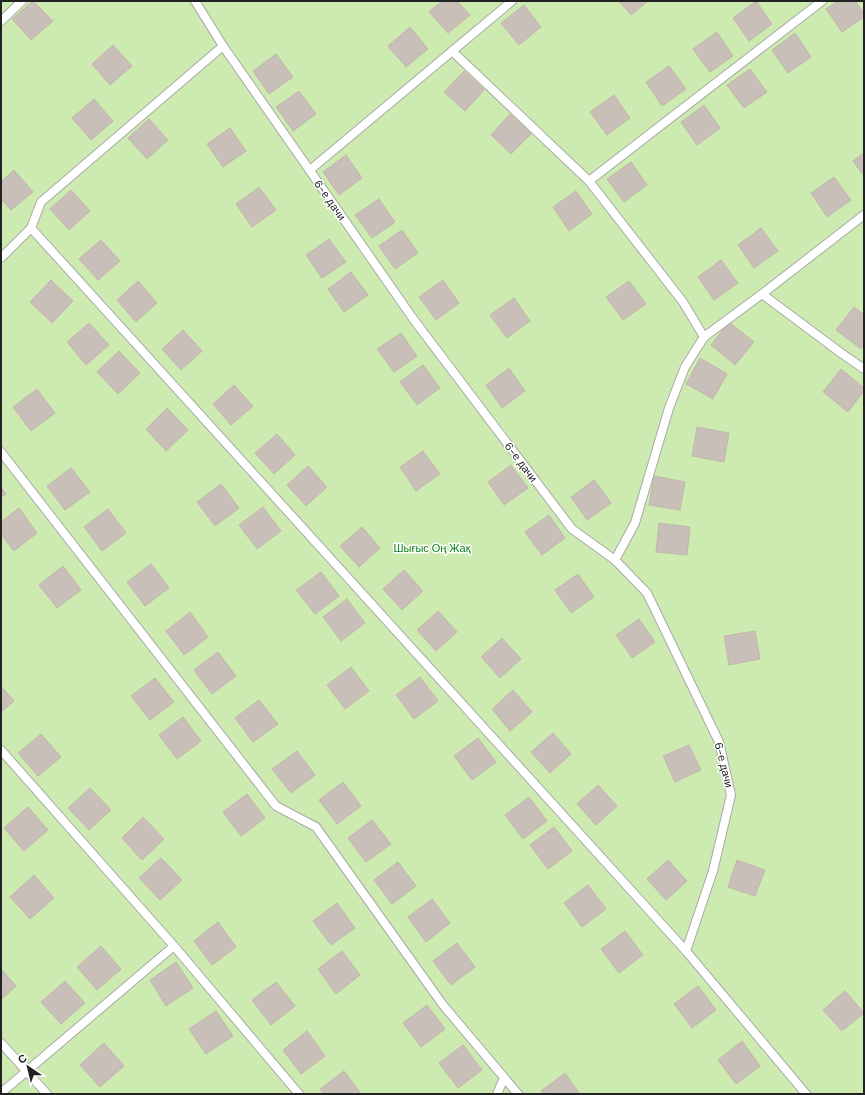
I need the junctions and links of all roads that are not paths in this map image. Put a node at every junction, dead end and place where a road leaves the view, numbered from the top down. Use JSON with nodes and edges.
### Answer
{"nodes":[{"id":1,"x":22,"y":1,"type":"edge"},
{"id":2,"x":195,"y":1,"type":"edge"},
{"id":3,"x":512,"y":1,"type":"edge"},
{"id":4,"x":822,"y":1,"type":"edge"},
{"id":5,"x":1,"y":21,"type":"edge"},
{"id":6,"x":223,"y":46,"type":"junction"},
{"id":7,"x":452,"y":52,"type":"junction"},
{"id":8,"x":310,"y":170,"type":"junction"},
{"id":9,"x":589,"y":181,"type":"junction"},
{"id":10,"x":864,"y":215,"type":"edge"},
{"id":11,"x":31,"y":228,"type":"junction"},
{"id":12,"x":1,"y":258,"type":"edge"},
{"id":13,"x":762,"y":294,"type":"junction"},
{"id":14,"x":704,"y":337,"type":"junction"},
{"id":15,"x":864,"y":369,"type":"edge"},
{"id":16,"x":1,"y":452,"type":"edge"},
{"id":17,"x":615,"y":560,"type":"junction"},
{"id":18,"x":1,"y":750,"type":"edge"},
{"id":19,"x":174,"y":946,"type":"junction"},
{"id":20,"x":686,"y":951,"type":"junction"},
{"id":21,"x":1,"y":1043,"type":"edge"},
{"id":22,"x":27,"y":1071,"type":"junction"},
{"id":23,"x":504,"y":1078,"type":"junction"},
{"id":24,"x":1,"y":1093,"type":"edge"},
{"id":25,"x":47,"y":1094,"type":"edge"},
{"id":26,"x":299,"y":1094,"type":"edge"},
{"id":27,"x":497,"y":1094,"type":"edge"},
{"id":28,"x":518,"y":1094,"type":"edge"},
{"id":29,"x":806,"y":1094,"type":"edge"}],
"edges":[{"from":1,"to":5,"type":"lane"},
{"from":2,"to":6,"type":"lane","name":"6-е дачи"},
{"from":3,"to":7,"type":"lane"},
{"from":4,"to":9,"type":"lane"},
{"from":6,"to":8,"type":"lane","name":"6-е дачи"},
{"from":6,"to":11,"type":"lane"},
{"from":7,"to":8,"type":"lane"},
{"from":7,"to":9,"type":"lane"},
{"from":8,"to":17,"type":"lane","name":"6-е дачи"},
{"from":9,"to":14,"type":"lane"},
{"from":10,"to":13,"type":"lane"},
{"from":11,"to":12,"type":"lane"},
{"from":11,"to":20,"type":"lane"},
{"from":13,"to":14,"type":"lane"},
{"from":13,"to":15,"type":"lane"},
{"from":14,"to":17,"type":"lane"},
{"from":16,"to":23,"type":"lane"},
{"from":17,"to":20,"type":"lane","name":"6-е дачи"},
{"from":18,"to":19,"type":"lane"},
{"from":19,"to":22,"type":"lane"},
{"from":19,"to":26,"type":"lane"},
{"from":20,"to":29,"type":"lane"},
{"from":21,"to":22,"type":"lane"},
{"from":22,"to":24,"type":"lane"},
{"from":22,"to":25,"type":"lane"},
{"from":23,"to":27,"type":"lane"},
{"from":23,"to":28,"type":"lane"}]}
